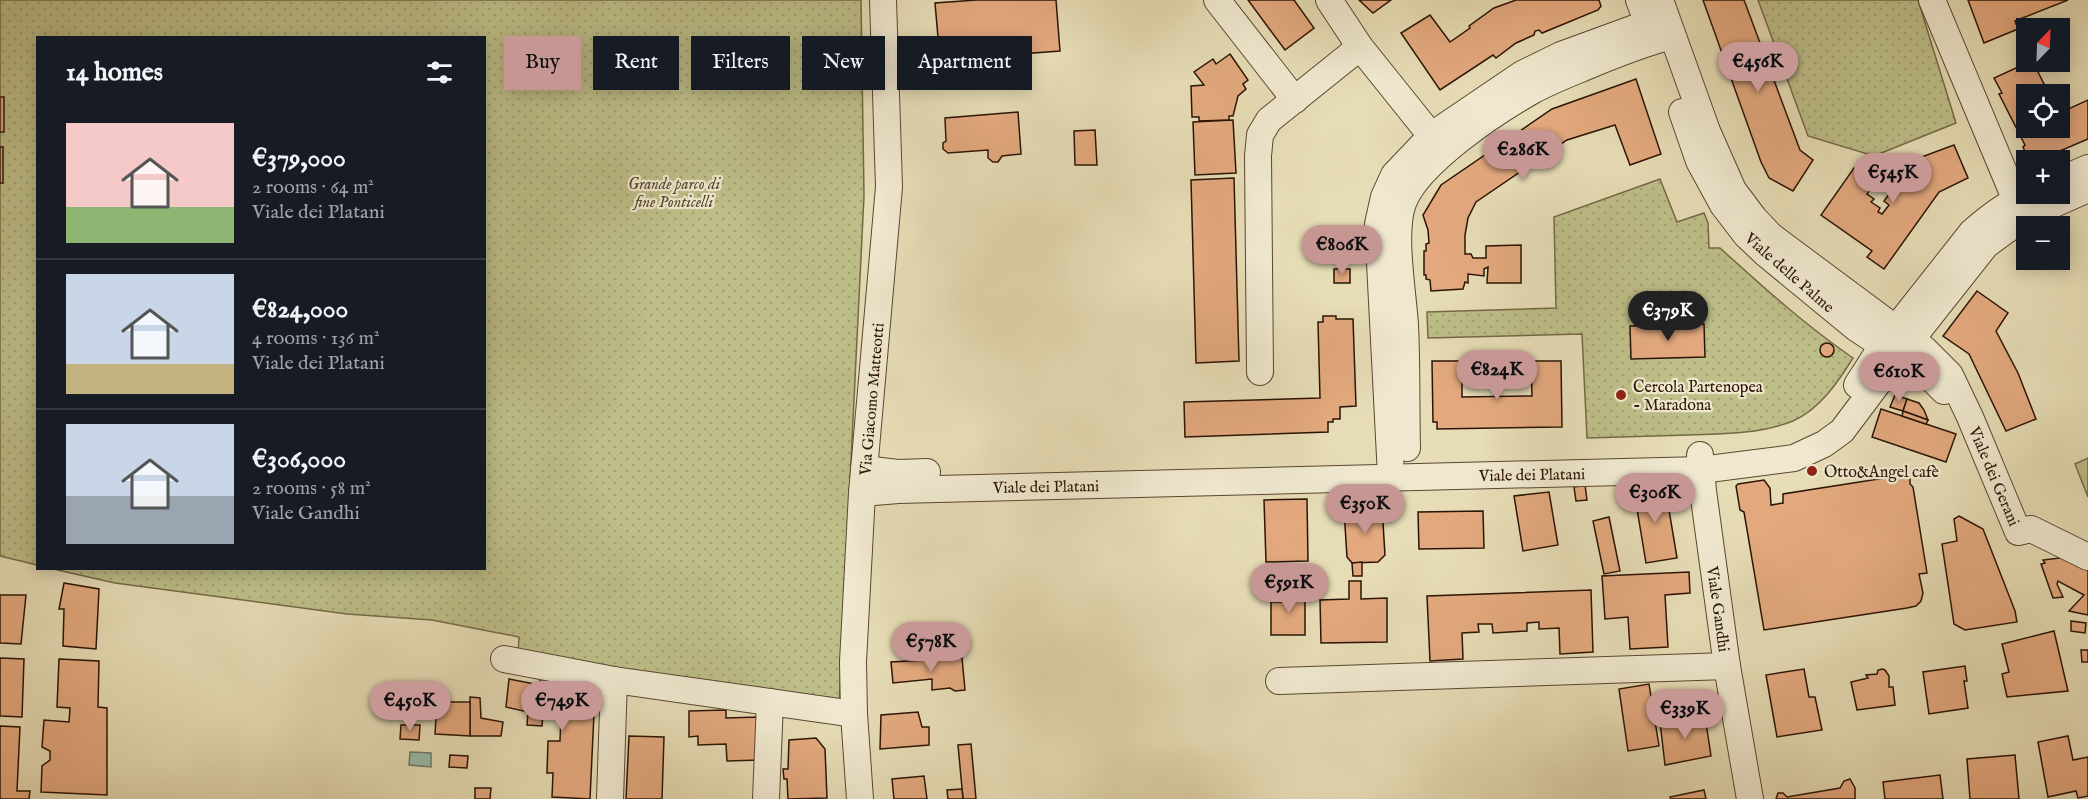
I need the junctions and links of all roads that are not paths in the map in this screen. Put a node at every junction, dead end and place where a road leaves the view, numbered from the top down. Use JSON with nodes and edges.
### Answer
{"nodes":[{"id":1,"x":883,"y":0,"type":"edge"},
{"id":2,"x":1217,"y":0,"type":"edge"},
{"id":3,"x":1329,"y":0,"type":"edge"},
{"id":4,"x":1932,"y":0,"type":"edge"},
{"id":5,"x":1656,"y":20,"type":"edge"},
{"id":6,"x":1360,"y":47,"type":"junction"},
{"id":7,"x":1295,"y":100,"type":"junction"},
{"id":8,"x":1438,"y":144,"type":"junction"},
{"id":9,"x":2088,"y":168,"type":"edge"},
{"id":10,"x":2070,"y":176,"type":"edge"},
{"id":11,"x":2088,"y":189,"type":"edge"},
{"id":12,"x":2016,"y":190,"type":"edge"},
{"id":13,"x":2070,"y":193,"type":"edge"},
{"id":14,"x":2022,"y":204,"type":"edge"},
{"id":15,"x":1897,"y":342,"type":"junction"},
{"id":16,"x":1260,"y":372,"type":"dead end"},
{"id":17,"x":1700,"y":462,"type":"junction"},
{"id":18,"x":1399,"y":468,"type":"junction"},
{"id":19,"x":863,"y":481,"type":"junction"},
{"id":20,"x":2088,"y":557,"type":"edge"},
{"id":21,"x":504,"y":659,"type":"dead end"},
{"id":22,"x":1727,"y":666,"type":"junction"},
{"id":23,"x":614,"y":680,"type":"junction"},
{"id":24,"x":1279,"y":681,"type":"dead end"},
{"id":25,"x":770,"y":702,"type":"junction"},
{"id":26,"x":854,"y":714,"type":"junction"},
{"id":27,"x":610,"y":799,"type":"edge"},
{"id":28,"x":766,"y":799,"type":"edge"},
{"id":29,"x":860,"y":799,"type":"edge"},
{"id":30,"x":1750,"y":799,"type":"edge"}],
"edges":[{"from":1,"to":19,"type":"street","name":"Via Giacomo Matteotti"},
{"from":2,"to":7,"type":"street"},
{"from":3,"to":6,"type":"street"},
{"from":4,"to":12,"type":"street"},
{"from":5,"to":8,"type":"street"},
{"from":5,"to":15,"type":"street","name":"Viale delle Palme"},
{"from":6,"to":7,"type":"street"},
{"from":6,"to":8,"type":"street"},
{"from":7,"to":16,"type":"street"},
{"from":8,"to":18,"type":"street"},
{"from":9,"to":10,"type":"street"},
{"from":11,"to":13,"type":"street","name":"Viale dei Platani"},
{"from":14,"to":15,"type":"street","name":"Viale dei Platani"},
{"from":15,"to":17,"type":"street","name":"Viale dei Platani"},
{"from":15,"to":20,"type":"street","name":"Viale dei Gerani"},
{"from":17,"to":18,"type":"street","name":"Viale dei Platani"},
{"from":17,"to":22,"type":"street","name":"Viale Gandhi"},
{"from":18,"to":19,"type":"street","name":"Viale dei Platani"},
{"from":19,"to":26,"type":"street","name":"Via Giacomo Matteotti"},
{"from":21,"to":23,"type":"street"},
{"from":22,"to":24,"type":"street"},
{"from":22,"to":30,"type":"street","name":"Viale Gandhi"},
{"from":23,"to":25,"type":"street"},
{"from":23,"to":27,"type":"street"},
{"from":25,"to":26,"type":"street"},
{"from":25,"to":28,"type":"street"},
{"from":26,"to":29,"type":"street","name":"Via Giacomo Matteotti"}]}
